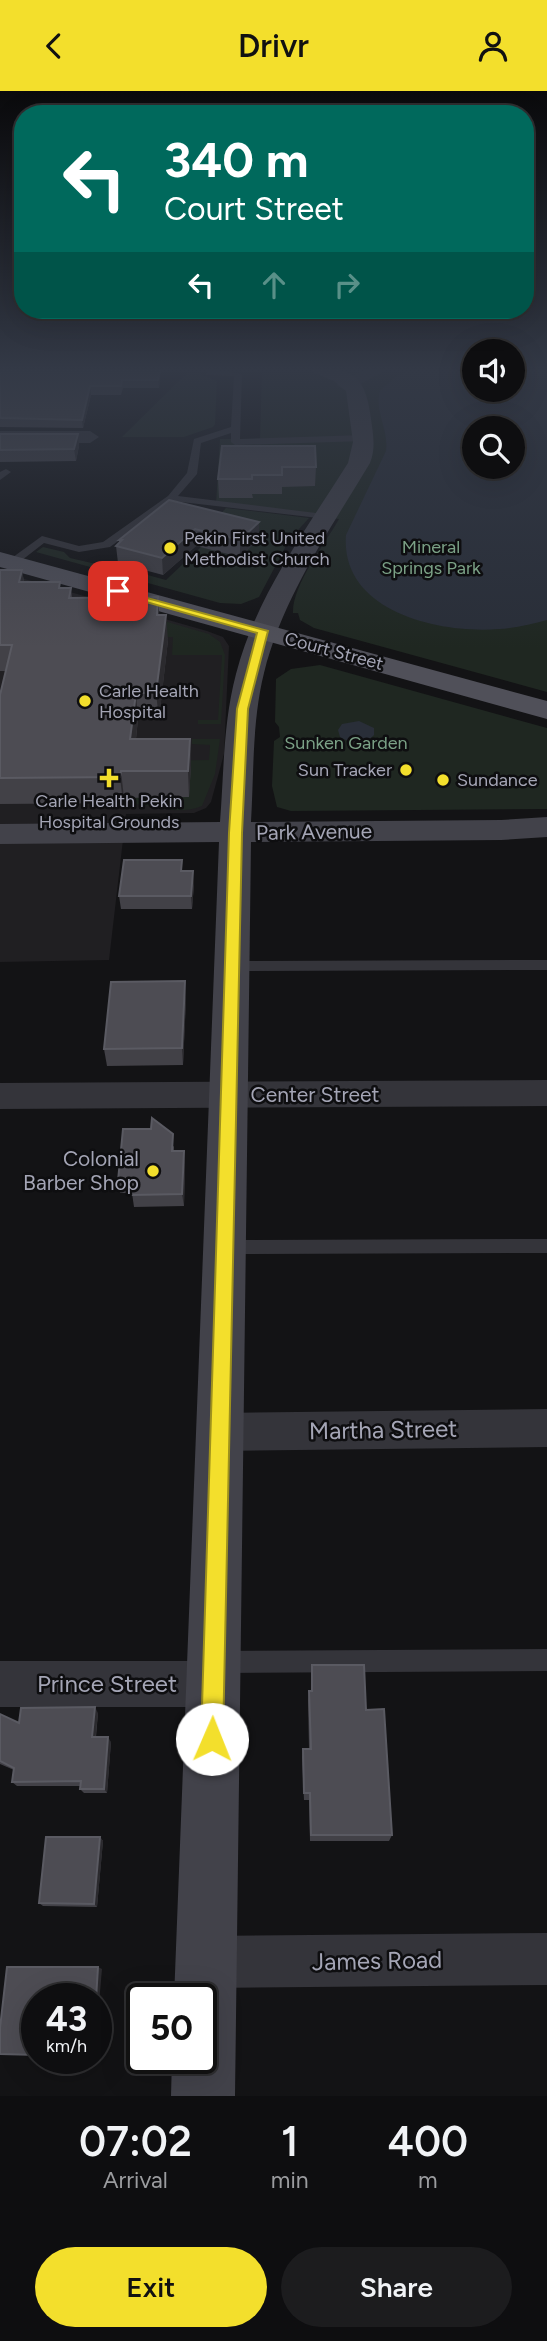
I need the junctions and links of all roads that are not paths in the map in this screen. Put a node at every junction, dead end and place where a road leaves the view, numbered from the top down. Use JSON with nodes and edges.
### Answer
{"nodes":[{"id":1,"x":194,"y":462,"type":"edge"},
{"id":2,"x":360,"y":462,"type":"edge"},
{"id":3,"x":0,"y":471,"type":"edge"},
{"id":4,"x":0,"y":477,"type":"edge"},
{"id":5,"x":171,"y":498,"type":"junction"},
{"id":6,"x":324,"y":517,"type":"junction"},
{"id":7,"x":7,"y":560,"type":"edge"},
{"id":8,"x":263,"y":631,"type":"junction"},
{"id":9,"x":547,"y":710,"type":"edge"},
{"id":10,"x":547,"y":827,"type":"edge"},
{"id":11,"x":501,"y":830,"type":"junction"},
{"id":12,"x":235,"y":833,"type":"junction"},
{"id":13,"x":0,"y":834,"type":"edge"},
{"id":14,"x":547,"y":834,"type":"edge"},
{"id":15,"x":547,"y":965,"type":"edge"},
{"id":16,"x":232,"y":966,"type":"junction"},
{"id":17,"x":547,"y":1093,"type":"edge"},
{"id":18,"x":229,"y":1095,"type":"junction"},
{"id":19,"x":0,"y":1096,"type":"edge"},
{"id":20,"x":547,"y":1246,"type":"edge"},
{"id":21,"x":225,"y":1247,"type":"junction"},
{"id":22,"x":547,"y":1428,"type":"edge"},
{"id":23,"x":220,"y":1432,"type":"junction"},
{"id":24,"x":547,"y":1660,"type":"edge"},
{"id":25,"x":214,"y":1673,"type":"junction"},
{"id":26,"x":0,"y":1684,"type":"edge"},
{"id":27,"x":547,"y":1959,"type":"edge"},
{"id":28,"x":207,"y":1962,"type":"junction"},
{"id":29,"x":203,"y":2096,"type":"edge"}],
"edges":[{"from":1,"to":5,"type":"lane"},
{"from":2,"to":6,"type":"main road"},
{"from":3,"to":4,"type":"lane"},
{"from":5,"to":6,"type":"lane"},
{"from":5,"to":7,"type":"lane"},
{"from":6,"to":8,"type":"main road"},
{"from":7,"to":8,"type":"main road","name":"Court Street"},
{"from":8,"to":9,"type":"main road","name":"Court Street"},
{"from":8,"to":12,"type":"main road"},
{"from":10,"to":11,"type":"main road","name":"Park Avenue"},
{"from":11,"to":12,"type":"main road","name":"Park Avenue"},
{"from":11,"to":14,"type":"main road","name":"Park Avenue"},
{"from":12,"to":13,"type":"main road","name":"Park Avenue"},
{"from":12,"to":16,"type":"main road"},
{"from":15,"to":16,"type":"lane"},
{"from":16,"to":18,"type":"main road"},
{"from":17,"to":18,"type":"street","name":"Center Street"},
{"from":18,"to":19,"type":"street","name":"Center Street"},
{"from":18,"to":21,"type":"main road"},
{"from":20,"to":21,"type":"lane"},
{"from":21,"to":23,"type":"main road"},
{"from":22,"to":23,"type":"street","name":"Martha Street"},
{"from":23,"to":25,"type":"main road"},
{"from":24,"to":25,"type":"lane"},
{"from":25,"to":26,"type":"street","name":"Prince Street"},
{"from":25,"to":28,"type":"main road"},
{"from":27,"to":28,"type":"street","name":"James Road"},
{"from":28,"to":29,"type":"main road"}]}
